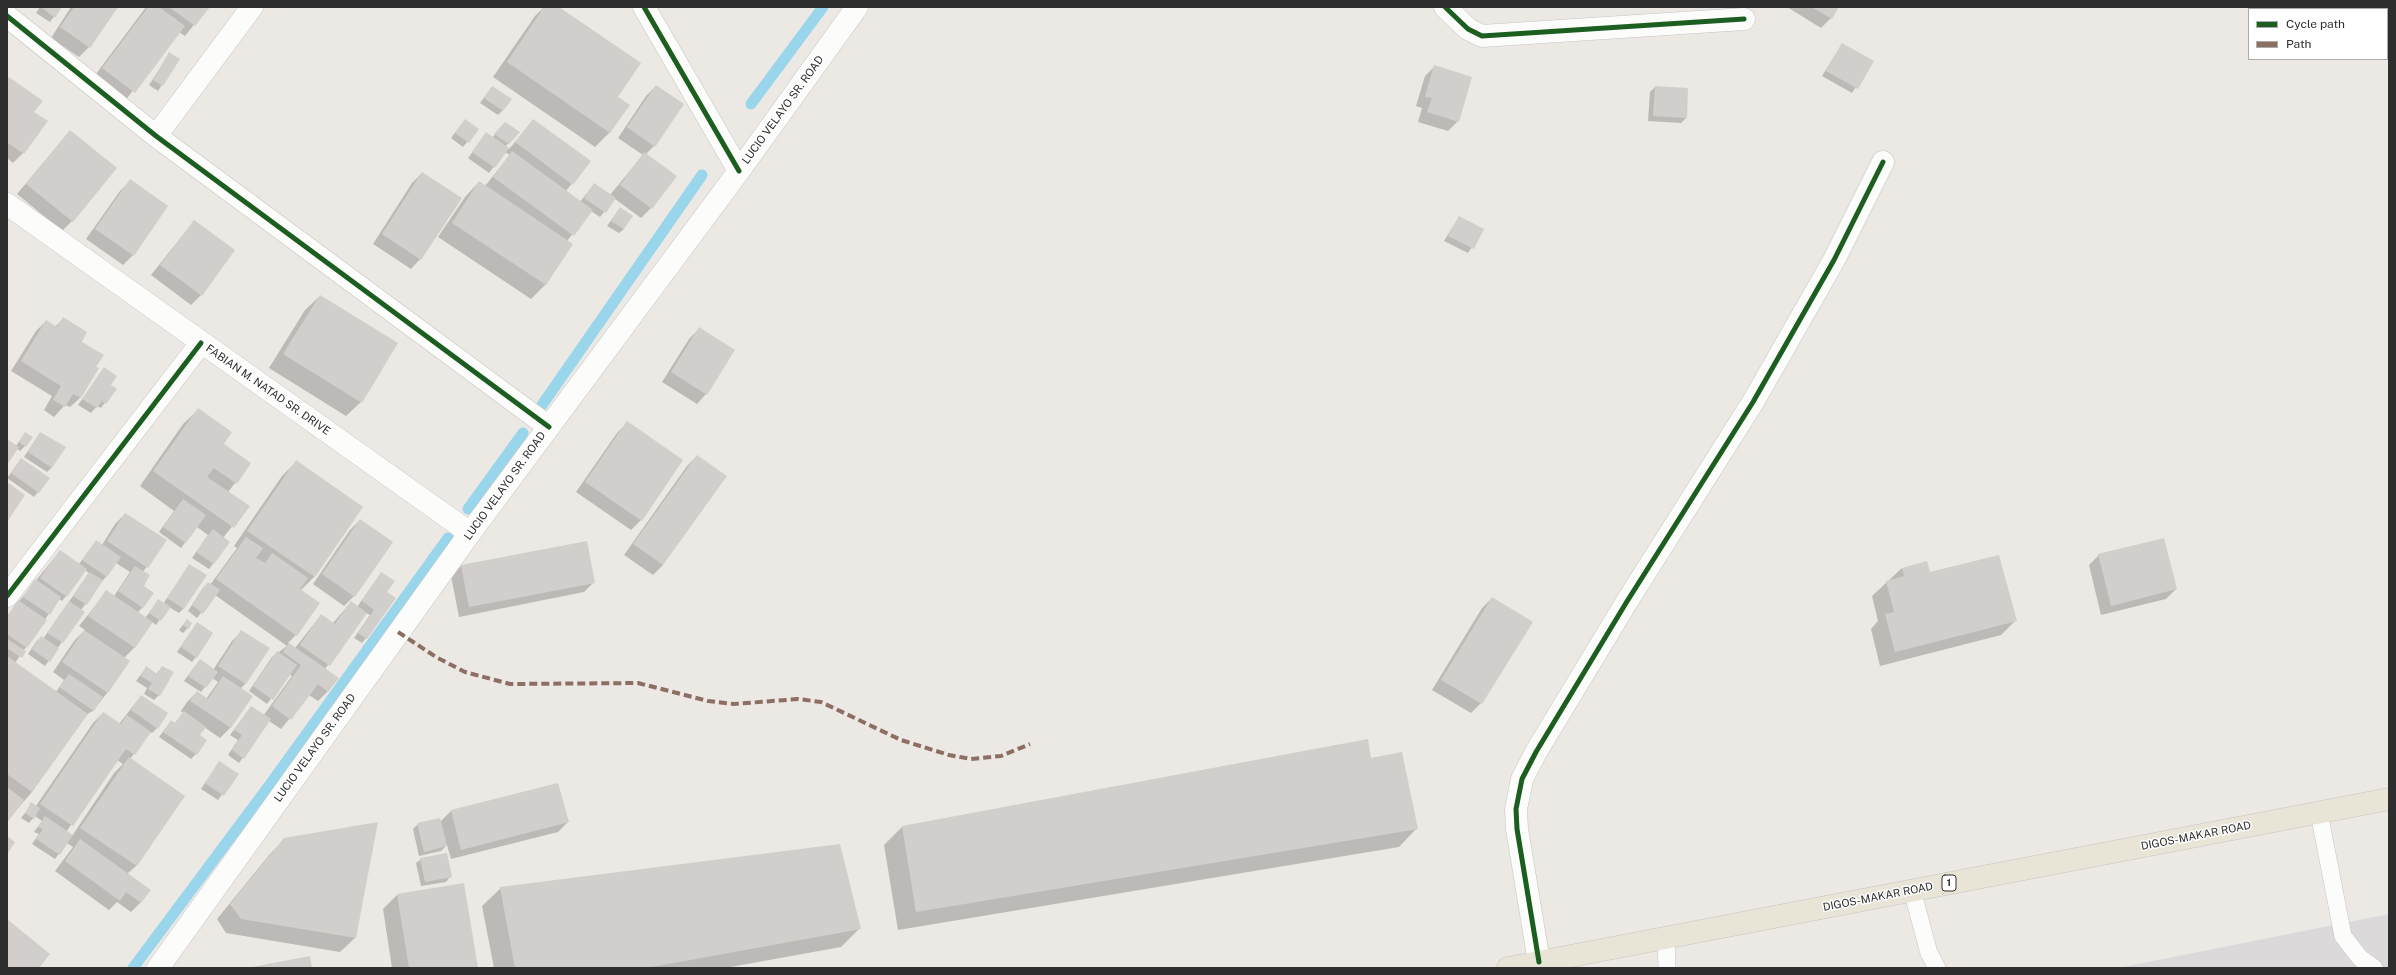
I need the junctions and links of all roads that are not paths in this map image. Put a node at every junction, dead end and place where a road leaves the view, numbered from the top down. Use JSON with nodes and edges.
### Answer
{"nodes":[{"id":1,"x":252,"y":7,"type":"edge"},
{"id":2,"x":644,"y":7,"type":"edge"},
{"id":3,"x":856,"y":7,"type":"edge"},
{"id":4,"x":1445,"y":7,"type":"edge"},
{"id":5,"x":7,"y":16,"type":"edge"},
{"id":6,"x":1744,"y":19,"type":"dead end"},
{"id":7,"x":156,"y":136,"type":"junction"},
{"id":8,"x":1883,"y":162,"type":"dead end"},
{"id":9,"x":739,"y":171,"type":"junction"},
{"id":10,"x":7,"y":204,"type":"edge"},
{"id":11,"x":201,"y":343,"type":"junction"},
{"id":12,"x":549,"y":427,"type":"junction"},
{"id":13,"x":470,"y":533,"type":"junction"},
{"id":14,"x":7,"y":596,"type":"edge"},
{"id":15,"x":2389,"y":799,"type":"edge"},
{"id":16,"x":2318,"y":813,"type":"junction"},
{"id":17,"x":1912,"y":890,"type":"junction"},
{"id":18,"x":1666,"y":938,"type":"junction"},
{"id":19,"x":1539,"y":962,"type":"junction"},
{"id":20,"x":158,"y":968,"type":"edge"},
{"id":21,"x":1508,"y":968,"type":"edge"},
{"id":22,"x":1667,"y":968,"type":"edge"},
{"id":23,"x":1937,"y":968,"type":"edge"},
{"id":24,"x":2374,"y":968,"type":"edge"}],
"edges":[{"from":1,"to":7,"type":"street"},
{"from":2,"to":9,"type":"street"},
{"from":3,"to":9,"type":"street","name":"LUCIO VELAYO SR. ROAD"},
{"from":4,"to":6,"type":"street"},
{"from":5,"to":7,"type":"street"},
{"from":7,"to":12,"type":"street"},
{"from":8,"to":19,"type":"street"},
{"from":9,"to":12,"type":"street","name":"LUCIO VELAYO SR. ROAD"},
{"from":10,"to":11,"type":"street","name":"FABIAN M. NATAD SR. DRIVE"},
{"from":11,"to":13,"type":"street","name":"FABIAN M. NATAD SR. DRIVE"},
{"from":11,"to":14,"type":"street"},
{"from":12,"to":13,"type":"street","name":"LUCIO VELAYO SR. ROAD"},
{"from":13,"to":20,"type":"street","name":"LUCIO VELAYO SR. ROAD"},
{"from":15,"to":16,"type":"main road","name":"DIGOS-MAKAR ROAD","number":"1"},
{"from":16,"to":17,"type":"main road","name":"DIGOS-MAKAR ROAD","number":"1"},
{"from":16,"to":24,"type":"lane"},
{"from":17,"to":18,"type":"main road","name":"DIGOS-MAKAR ROAD","number":"1"},
{"from":17,"to":23,"type":"lane"},
{"from":18,"to":19,"type":"main road","name":"DIGOS-MAKAR ROAD","number":"1"},
{"from":18,"to":22,"type":"lane"},
{"from":19,"to":21,"type":"main road","name":"DIGOS-MAKAR ROAD","number":"1"}]}
